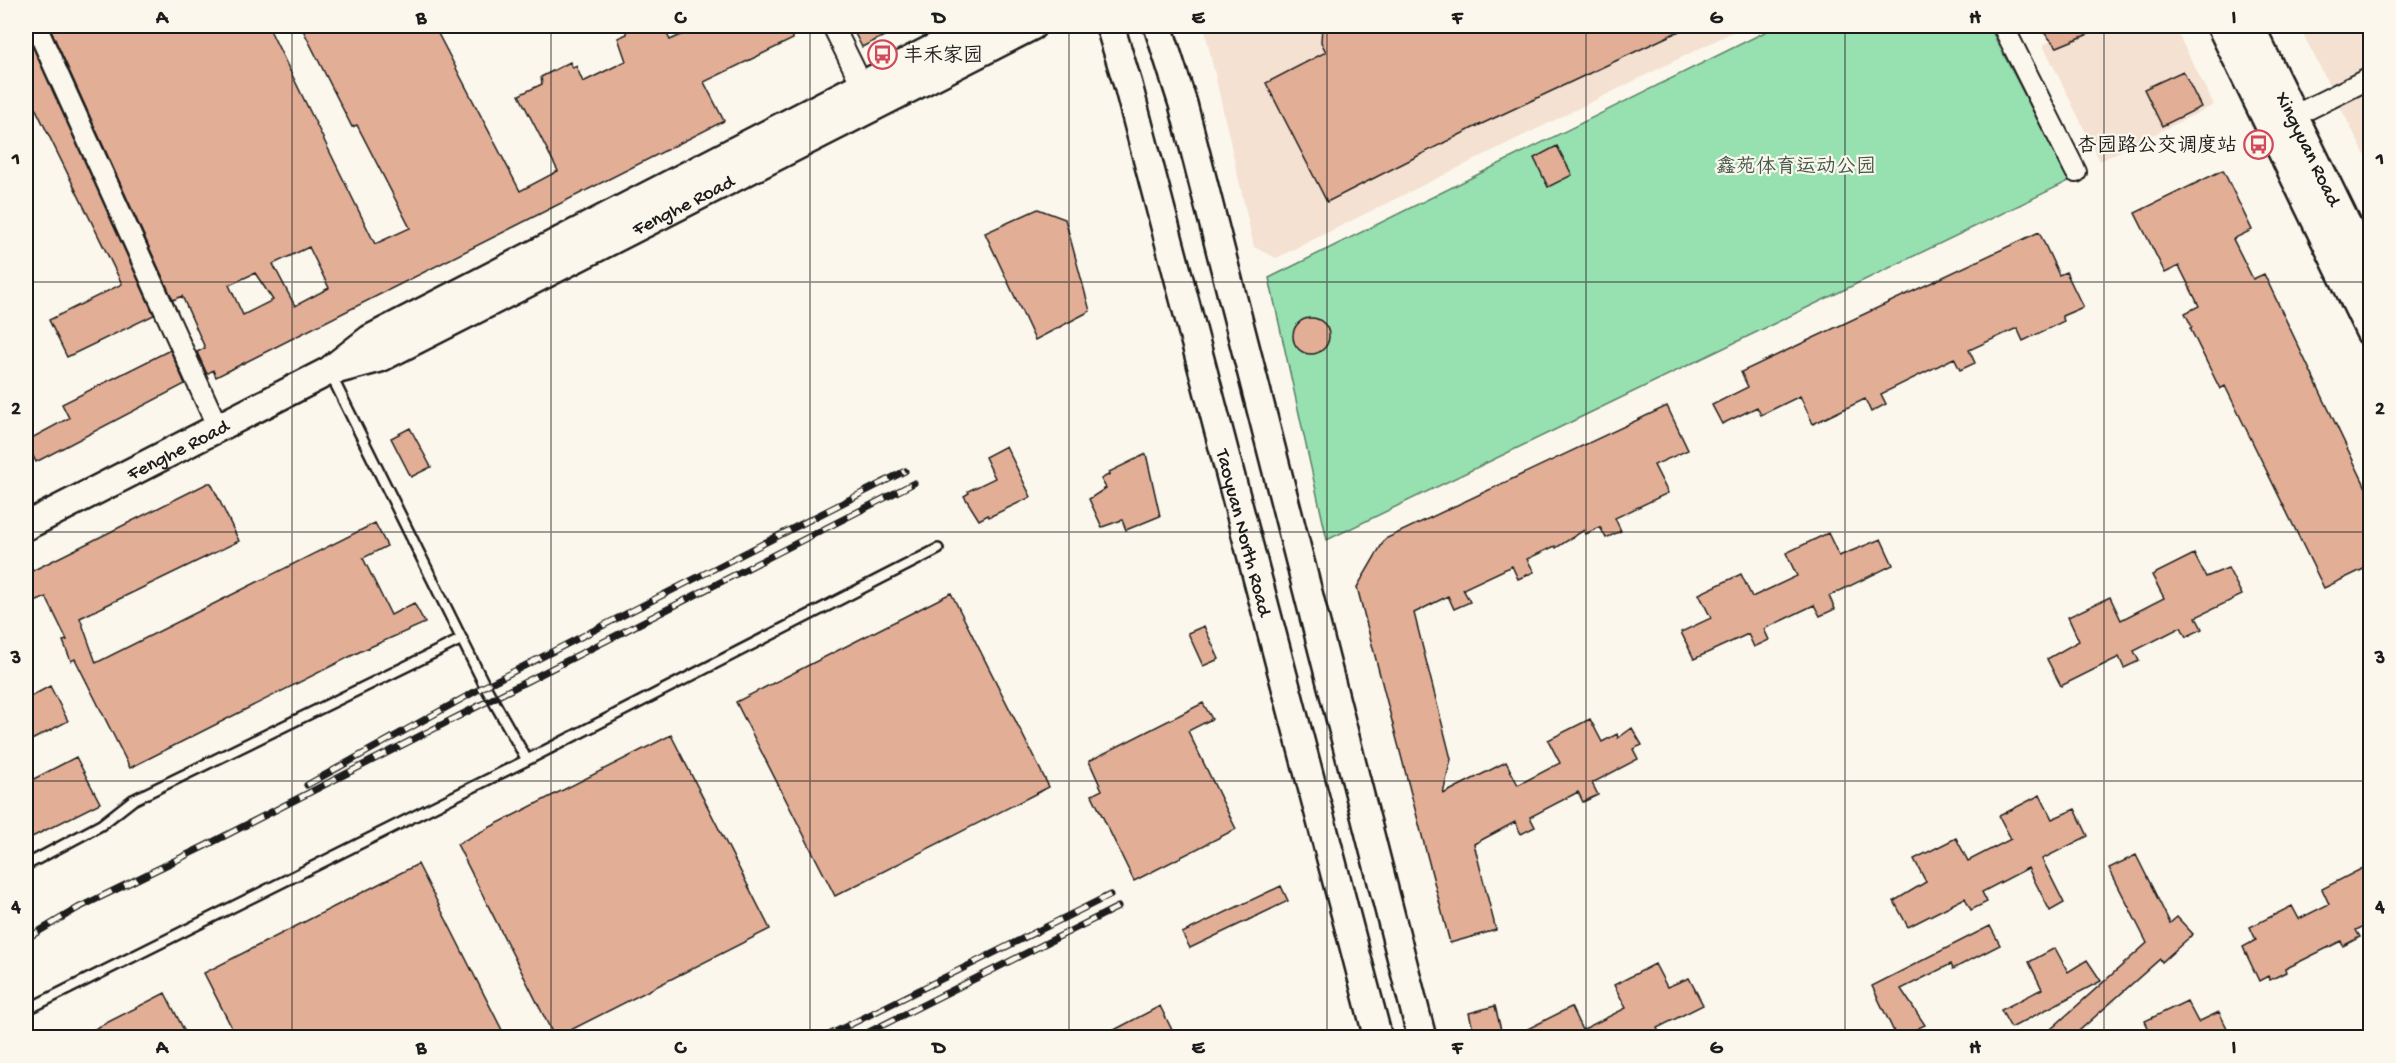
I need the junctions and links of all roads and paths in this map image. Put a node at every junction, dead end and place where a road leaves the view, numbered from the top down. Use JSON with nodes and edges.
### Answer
{"nodes":[{"id":1,"x":36,"y":26,"type":"edge"},
{"id":2,"x":833,"y":26,"type":"edge"},
{"id":3,"x":977,"y":26,"type":"edge"},
{"id":4,"x":1032,"y":26,"type":"edge"},
{"id":5,"x":1110,"y":26,"type":"edge"},
{"id":6,"x":1158,"y":26,"type":"edge"},
{"id":7,"x":2003,"y":26,"type":"edge"},
{"id":8,"x":2221,"y":26,"type":"edge"},
{"id":9,"x":2250,"y":26,"type":"edge"},
{"id":10,"x":2370,"y":78,"type":"edge"},
{"id":11,"x":862,"y":85,"type":"junction"},
{"id":12,"x":2294,"y":116,"type":"junction"},
{"id":13,"x":2076,"y":172,"type":"dead end"},
{"id":14,"x":2370,"y":272,"type":"edge"},
{"id":15,"x":2370,"y":332,"type":"edge"},
{"id":16,"x":329,"y":371,"type":"junction"},
{"id":17,"x":218,"y":428,"type":"junction"},
{"id":18,"x":26,"y":526,"type":"edge"},
{"id":19,"x":938,"y":549,"type":"dead end"},
{"id":20,"x":462,"y":639,"type":"junction"},
{"id":21,"x":527,"y":760,"type":"junction"},
{"id":22,"x":26,"y":865,"type":"edge"},
{"id":23,"x":26,"y":1010,"type":"edge"},
{"id":24,"x":1378,"y":1038,"type":"edge"},
{"id":25,"x":1422,"y":1038,"type":"edge"}],
"edges":[{"from":1,"to":17,"type":"street"},
{"from":2,"to":11,"type":"street"},
{"from":3,"to":11,"type":"main road","name":"Fenghe Road"},
{"from":4,"to":16,"type":"main road","name":"Fenghe Road"},
{"from":5,"to":24,"type":"main road","name":"Taoyuan North Road"},
{"from":6,"to":25,"type":"main road"},
{"from":7,"to":13,"type":"street"},
{"from":8,"to":15,"type":"main road","name":"Xingyuan Road"},
{"from":9,"to":12,"type":"main road","name":"Xingyuan Road"},
{"from":10,"to":12,"type":"street"},
{"from":11,"to":16,"type":"main road","name":"Fenghe Road"},
{"from":12,"to":14,"type":"main road","name":"Xingyuan Road"},
{"from":16,"to":17,"type":"main road","name":"Fenghe Road"},
{"from":16,"to":20,"type":"lane"},
{"from":17,"to":18,"type":"main road","name":"Fenghe Road"},
{"from":19,"to":21,"type":"lane"},
{"from":20,"to":21,"type":"lane"},
{"from":20,"to":22,"type":"lane"},
{"from":21,"to":23,"type":"lane"}]}
